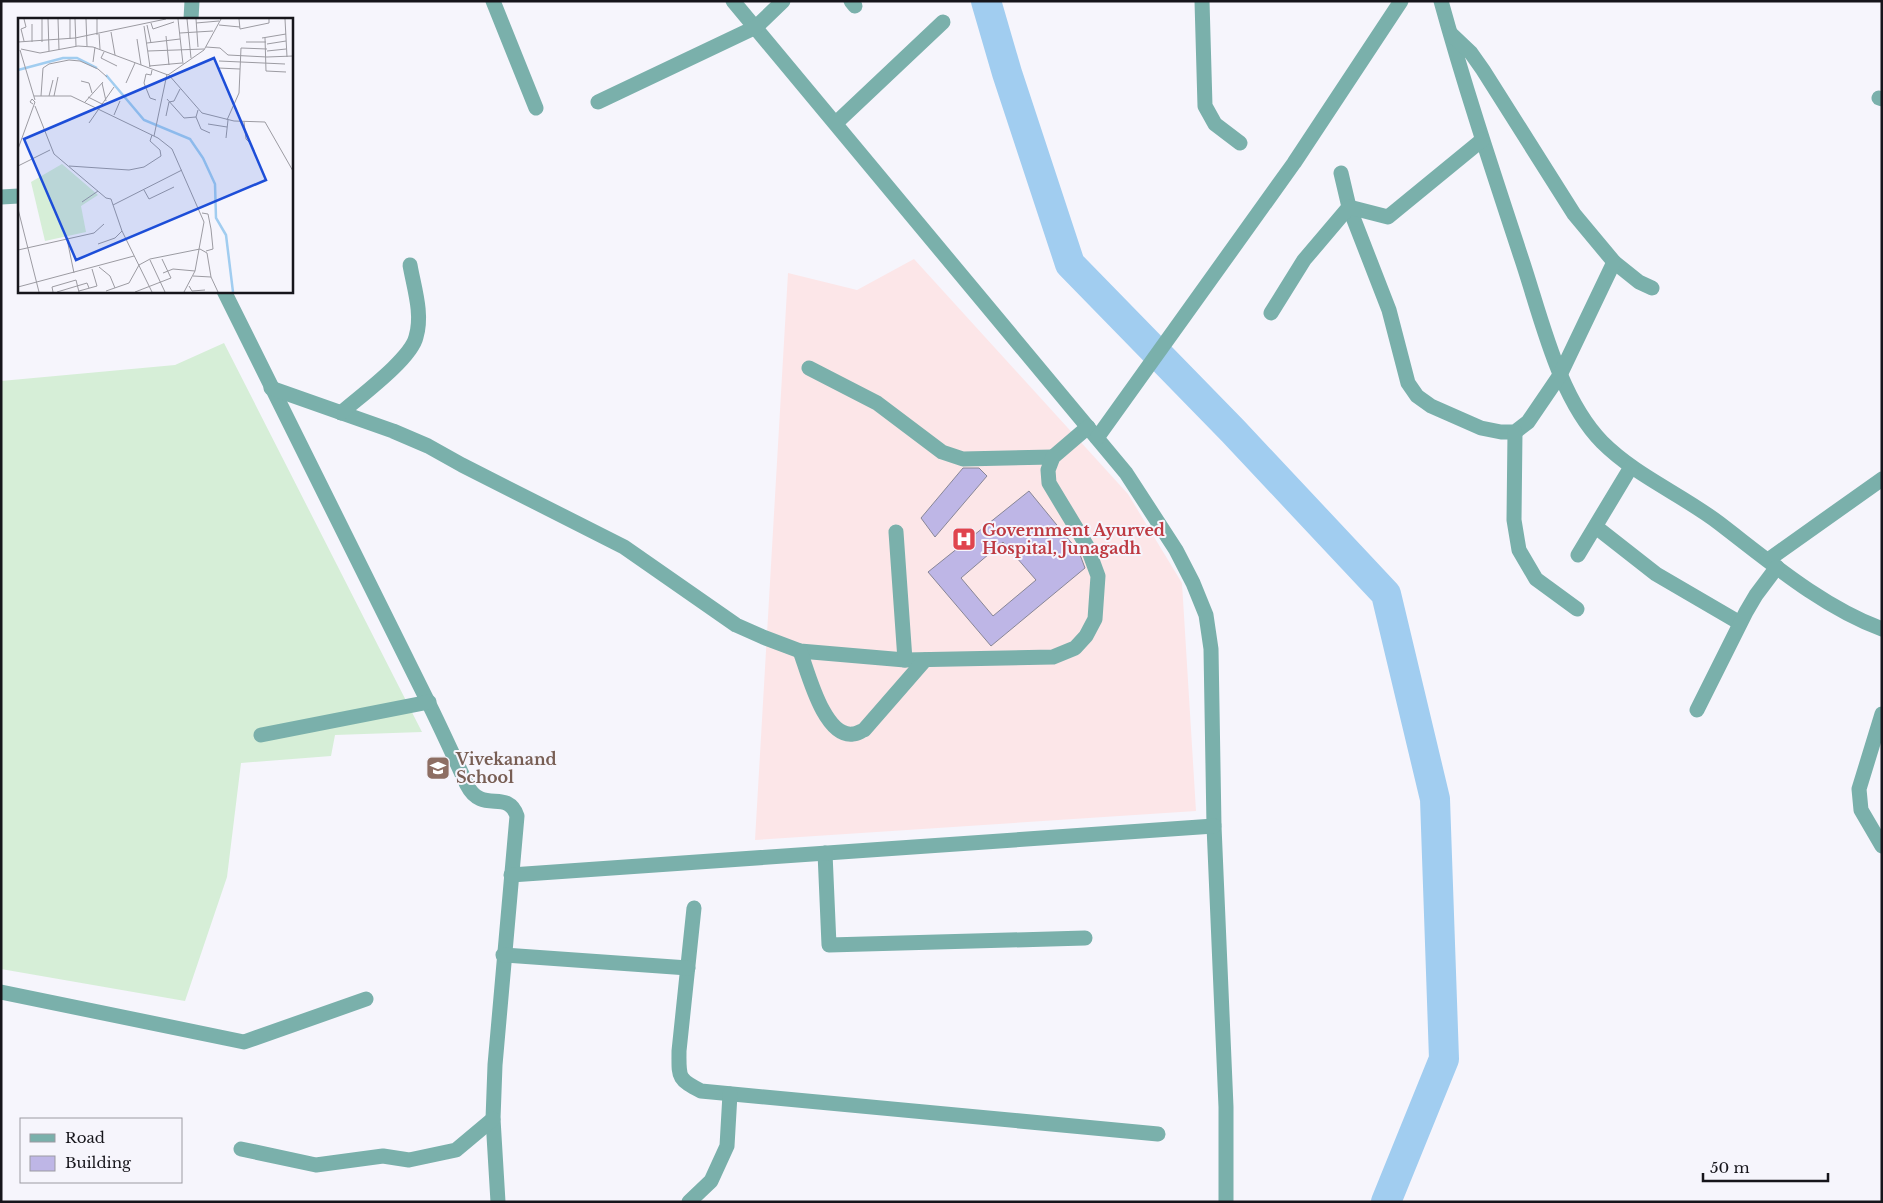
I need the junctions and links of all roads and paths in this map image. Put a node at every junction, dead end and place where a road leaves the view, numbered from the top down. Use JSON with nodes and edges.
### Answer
{"nodes":[{"id":1,"x":192,"y":1,"type":"edge"},
{"id":2,"x":493,"y":1,"type":"edge"},
{"id":3,"x":733,"y":1,"type":"edge"},
{"id":4,"x":782,"y":1,"type":"edge"},
{"id":5,"x":1202,"y":1,"type":"edge"},
{"id":6,"x":1401,"y":1,"type":"edge"},
{"id":7,"x":1441,"y":1,"type":"edge"},
{"id":8,"x":191,"y":18,"type":"edge"},
{"id":9,"x":942,"y":22,"type":"dead end"},
{"id":10,"x":756,"y":27,"type":"junction"},
{"id":11,"x":1450,"y":33,"type":"junction"},
{"id":12,"x":598,"y":102,"type":"dead end"},
{"id":13,"x":536,"y":108,"type":"dead end"},
{"id":14,"x":836,"y":123,"type":"junction"},
{"id":15,"x":1482,"y":140,"type":"junction"},
{"id":16,"x":1240,"y":143,"type":"dead end"},
{"id":17,"x":1340,"y":173,"type":"dead end"},
{"id":18,"x":18,"y":196,"type":"edge"},
{"id":19,"x":1,"y":197,"type":"edge"},
{"id":20,"x":1349,"y":206,"type":"junction"},
{"id":21,"x":1614,"y":262,"type":"junction"},
{"id":22,"x":410,"y":265,"type":"dead end"},
{"id":23,"x":1652,"y":288,"type":"dead end"},
{"id":24,"x":224,"y":292,"type":"edge"},
{"id":25,"x":1271,"y":313,"type":"dead end"},
{"id":26,"x":809,"y":368,"type":"dead end"},
{"id":27,"x":1560,"y":375,"type":"junction"},
{"id":28,"x":271,"y":388,"type":"junction"},
{"id":29,"x":341,"y":413,"type":"junction"},
{"id":30,"x":1515,"y":432,"type":"junction"},
{"id":31,"x":1093,"y":433,"type":"junction"},
{"id":32,"x":1053,"y":457,"type":"junction"},
{"id":33,"x":1631,"y":467,"type":"junction"},
{"id":34,"x":1882,"y":479,"type":"edge"},
{"id":35,"x":1596,"y":527,"type":"junction"},
{"id":36,"x":896,"y":532,"type":"dead end"},
{"id":37,"x":1578,"y":554,"type":"dead end"},
{"id":38,"x":1773,"y":564,"type":"junction"},
{"id":39,"x":1577,"y":609,"type":"dead end"},
{"id":40,"x":1740,"y":623,"type":"junction"},
{"id":41,"x":1882,"y":629,"type":"edge"},
{"id":42,"x":800,"y":651,"type":"junction"},
{"id":43,"x":905,"y":660,"type":"junction"},
{"id":44,"x":925,"y":660,"type":"junction"},
{"id":45,"x":428,"y":702,"type":"junction"},
{"id":46,"x":1697,"y":710,"type":"dead end"},
{"id":47,"x":1882,"y":714,"type":"edge"},
{"id":48,"x":261,"y":735,"type":"dead end"},
{"id":49,"x":1214,"y":826,"type":"junction"},
{"id":50,"x":1882,"y":846,"type":"edge"},
{"id":51,"x":825,"y":853,"type":"junction"},
{"id":52,"x":510,"y":875,"type":"junction"},
{"id":53,"x":694,"y":908,"type":"dead end"},
{"id":54,"x":1085,"y":938,"type":"dead end"},
{"id":55,"x":504,"y":956,"type":"junction"},
{"id":56,"x":688,"y":968,"type":"junction"},
{"id":57,"x":1,"y":993,"type":"edge"},
{"id":58,"x":366,"y":999,"type":"dead end"},
{"id":59,"x":730,"y":1094,"type":"junction"},
{"id":60,"x":493,"y":1120,"type":"junction"},
{"id":61,"x":1158,"y":1134,"type":"dead end"},
{"id":62,"x":241,"y":1149,"type":"dead end"},
{"id":63,"x":498,"y":1202,"type":"edge"},
{"id":64,"x":689,"y":1202,"type":"edge"},
{"id":65,"x":1226,"y":1202,"type":"edge"}],
"edges":[{"from":1,"to":8,"type":"street"},
{"from":2,"to":13,"type":"street"},
{"from":3,"to":10,"type":"street"},
{"from":4,"to":10,"type":"street"},
{"from":5,"to":16,"type":"street"},
{"from":6,"to":31,"type":"street"},
{"from":7,"to":11,"type":"street"},
{"from":9,"to":14,"type":"street"},
{"from":10,"to":12,"type":"street"},
{"from":10,"to":14,"type":"street"},
{"from":11,"to":15,"type":"street"},
{"from":11,"to":21,"type":"street"},
{"from":14,"to":31,"type":"street"},
{"from":15,"to":20,"type":"street"},
{"from":15,"to":27,"type":"street"},
{"from":17,"to":20,"type":"street"},
{"from":18,"to":19,"type":"street"},
{"from":20,"to":25,"type":"street"},
{"from":20,"to":30,"type":"street"},
{"from":21,"to":23,"type":"street"},
{"from":21,"to":27,"type":"street"},
{"from":22,"to":29,"type":"street"},
{"from":24,"to":28,"type":"street"},
{"from":26,"to":32,"type":"street"},
{"from":27,"to":30,"type":"street"},
{"from":27,"to":33,"type":"street"},
{"from":28,"to":29,"type":"street"},
{"from":28,"to":45,"type":"street"},
{"from":29,"to":42,"type":"street"},
{"from":30,"to":39,"type":"street"},
{"from":31,"to":32,"type":"street"},
{"from":31,"to":49,"type":"street"},
{"from":32,"to":44,"type":"street"},
{"from":33,"to":35,"type":"street"},
{"from":33,"to":38,"type":"street"},
{"from":34,"to":38,"type":"street"},
{"from":35,"to":37,"type":"street"},
{"from":35,"to":40,"type":"street"},
{"from":36,"to":43,"type":"street"},
{"from":38,"to":40,"type":"street"},
{"from":38,"to":41,"type":"street"},
{"from":40,"to":46,"type":"street"},
{"from":42,"to":43,"type":"street"},
{"from":42,"to":44,"type":"street"},
{"from":43,"to":44,"type":"street"},
{"from":45,"to":48,"type":"street"},
{"from":45,"to":52,"type":"street"},
{"from":47,"to":50,"type":"street"},
{"from":49,"to":51,"type":"street"},
{"from":49,"to":65,"type":"street"},
{"from":51,"to":52,"type":"street"},
{"from":51,"to":54,"type":"street"},
{"from":52,"to":55,"type":"street"},
{"from":53,"to":56,"type":"street"},
{"from":55,"to":56,"type":"street"},
{"from":55,"to":60,"type":"street"},
{"from":56,"to":59,"type":"street"},
{"from":57,"to":58,"type":"street"},
{"from":59,"to":61,"type":"street"},
{"from":59,"to":64,"type":"street"},
{"from":60,"to":62,"type":"street"},
{"from":60,"to":63,"type":"street"}]}
